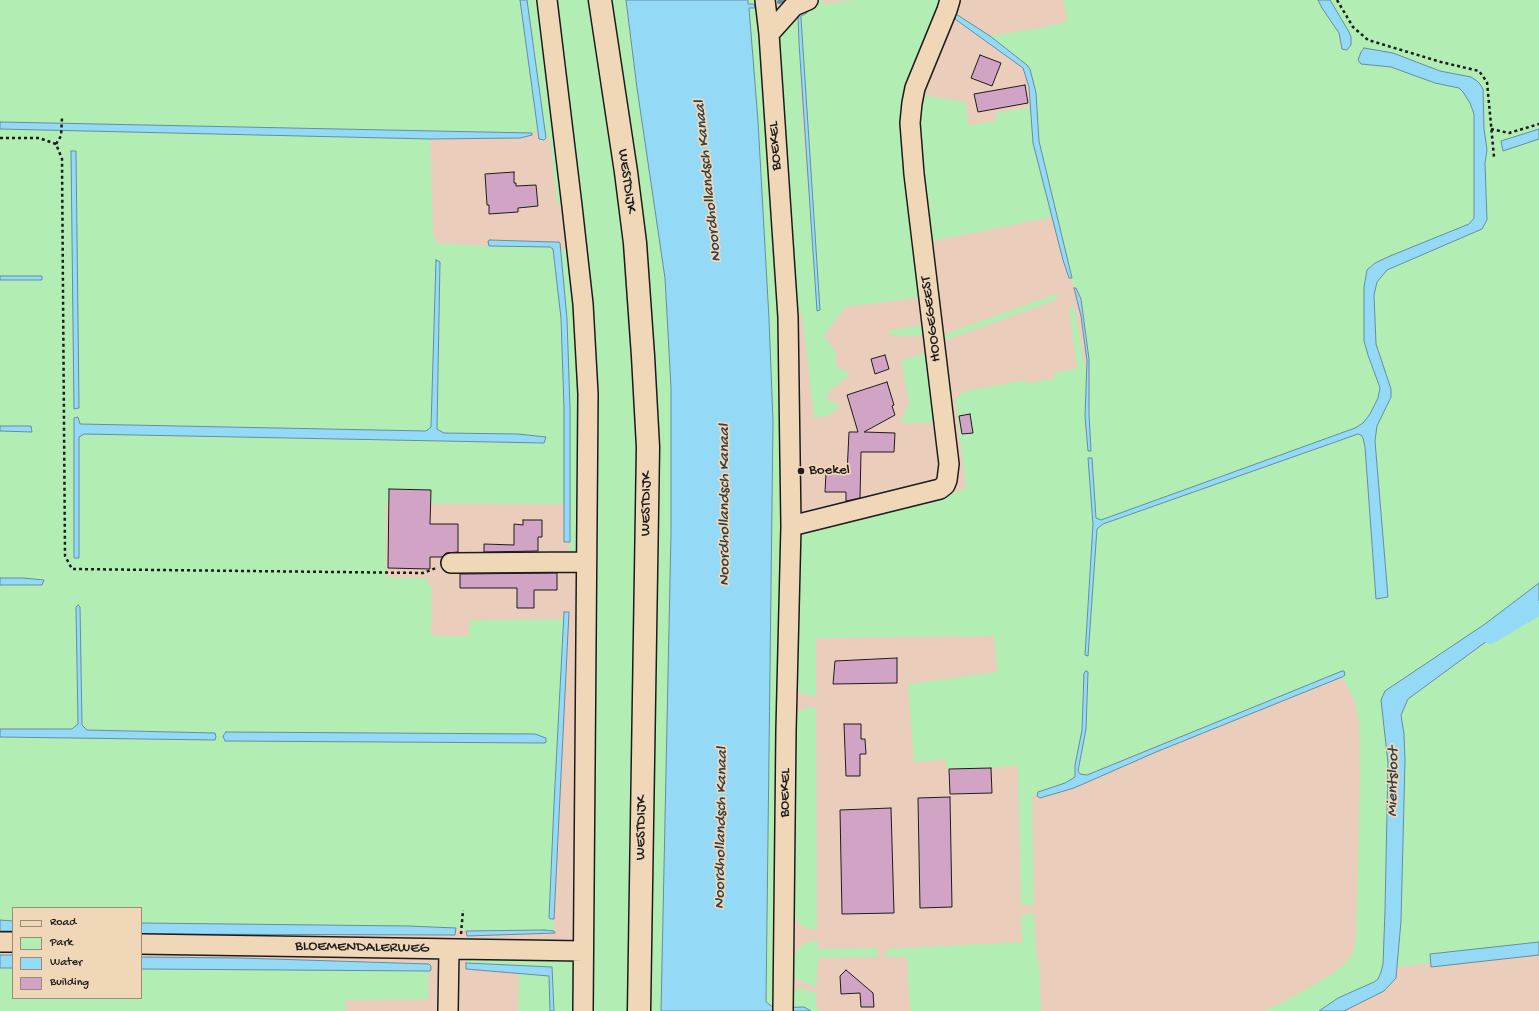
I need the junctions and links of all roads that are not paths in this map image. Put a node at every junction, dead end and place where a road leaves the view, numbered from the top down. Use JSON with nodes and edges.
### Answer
{"nodes":[{"id":1,"x":546,"y":0,"type":"edge"},
{"id":2,"x":600,"y":0,"type":"edge"},
{"id":3,"x":765,"y":0,"type":"edge"},
{"id":4,"x":808,"y":0,"type":"edge"},
{"id":5,"x":950,"y":0,"type":"edge"},
{"id":6,"x":769,"y":34,"type":"junction"},
{"id":7,"x":791,"y":526,"type":"junction"},
{"id":8,"x":586,"y":562,"type":"junction"},
{"id":9,"x":452,"y":563,"type":"road end"},
{"id":10,"x":0,"y":942,"type":"edge"},
{"id":11,"x":12,"y":942,"type":"edge"},
{"id":12,"x":142,"y":944,"type":"edge"},
{"id":13,"x":455,"y":949,"type":"junction"},
{"id":14,"x":583,"y":951,"type":"junction"},
{"id":15,"x":783,"y":1007,"type":"edge"},
{"id":16,"x":448,"y":1011,"type":"edge"},
{"id":17,"x":583,"y":1011,"type":"edge"},
{"id":18,"x":639,"y":1011,"type":"edge"}],
"edges":[{"from":1,"to":8,"type":"street"},
{"from":2,"to":18,"type":"main road","name":"WESTDIJK"},
{"from":3,"to":6,"type":"street","name":"BOEKEL"},
{"from":4,"to":6,"type":"street"},
{"from":5,"to":7,"type":"street","name":"HOOGEGEEST"},
{"from":6,"to":7,"type":"street","name":"BOEKEL"},
{"from":7,"to":15,"type":"street","name":"BOEKEL"},
{"from":8,"to":9,"type":"street"},
{"from":8,"to":14,"type":"street"},
{"from":10,"to":11,"type":"street"},
{"from":12,"to":13,"type":"street","name":"BLOEMENDALERWEG"},
{"from":13,"to":14,"type":"street","name":"BLOEMENDALERWEG"},
{"from":13,"to":16,"type":"street"},
{"from":14,"to":17,"type":"street"}]}
